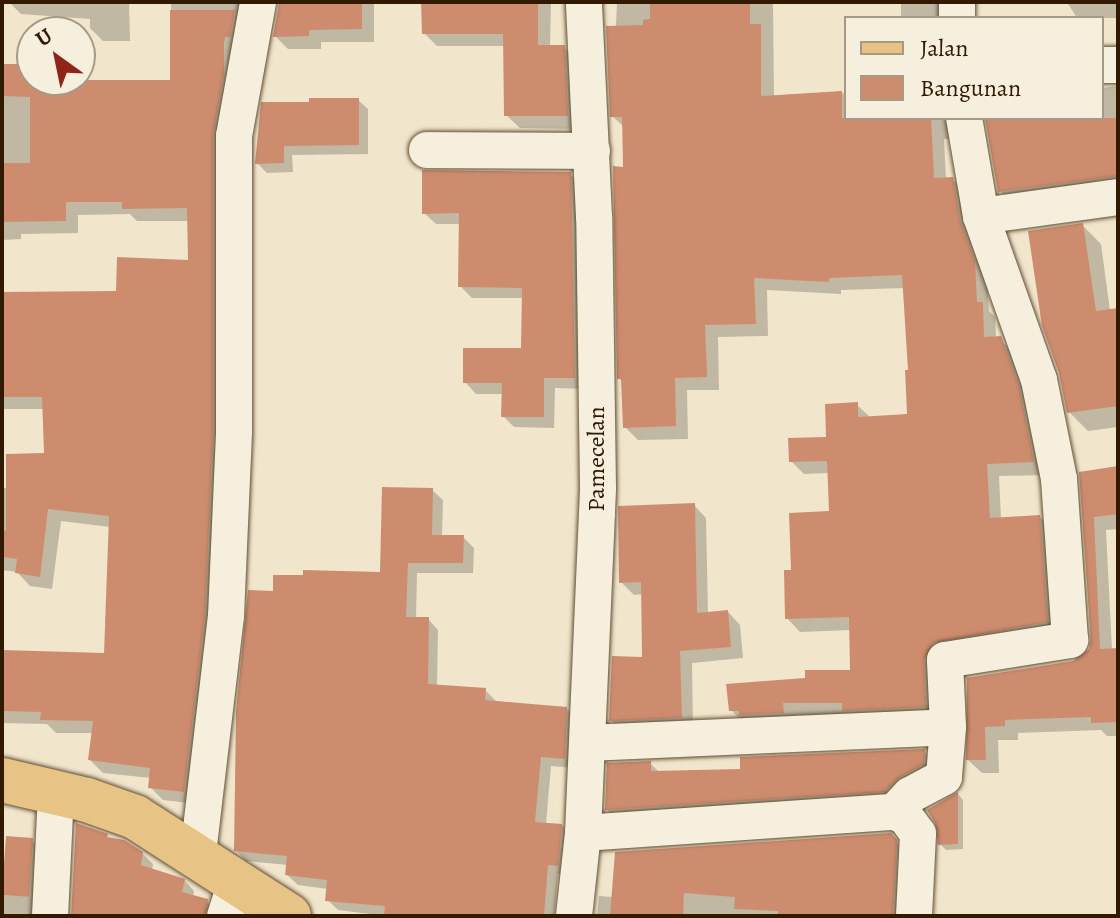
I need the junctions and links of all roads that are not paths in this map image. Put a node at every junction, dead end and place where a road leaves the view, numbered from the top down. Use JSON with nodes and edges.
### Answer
{"nodes":[{"id":1,"x":258,"y":2,"type":"edge"},
{"id":2,"x":584,"y":2,"type":"edge"},
{"id":3,"x":964,"y":120,"type":"edge"},
{"id":4,"x":427,"y":150,"type":"dead end"},
{"id":5,"x":592,"y":151,"type":"junction"},
{"id":6,"x":1118,"y":197,"type":"edge"},
{"id":7,"x":981,"y":216,"type":"junction"},
{"id":8,"x":948,"y":727,"type":"junction"},
{"id":9,"x":588,"y":743,"type":"junction"},
{"id":10,"x":2,"y":780,"type":"edge"},
{"id":11,"x":56,"y":792,"type":"junction"},
{"id":12,"x":894,"y":812,"type":"junction"},
{"id":13,"x":583,"y":833,"type":"junction"},
{"id":14,"x":198,"y":854,"type":"junction"},
{"id":15,"x":231,"y":899,"type":"edge"},
{"id":16,"x":50,"y":916,"type":"edge"},
{"id":17,"x":289,"y":916,"type":"edge"},
{"id":18,"x":574,"y":916,"type":"edge"},
{"id":19,"x":914,"y":916,"type":"edge"}],
"edges":[{"from":1,"to":14,"type":"street"},
{"from":2,"to":5,"type":"street","name":"Pamecelan"},
{"from":3,"to":7,"type":"street"},
{"from":4,"to":5,"type":"street"},
{"from":5,"to":9,"type":"street","name":"Pamecelan"},
{"from":6,"to":7,"type":"street"},
{"from":7,"to":8,"type":"street"},
{"from":8,"to":9,"type":"street"},
{"from":8,"to":12,"type":"street"},
{"from":9,"to":13,"type":"street","name":"Pamecelan"},
{"from":10,"to":11,"type":"main road"},
{"from":11,"to":14,"type":"main road"},
{"from":11,"to":16,"type":"street"},
{"from":12,"to":13,"type":"street"},
{"from":12,"to":19,"type":"street"},
{"from":13,"to":18,"type":"street","name":"Pamecelan"},
{"from":14,"to":15,"type":"main road"},
{"from":15,"to":17,"type":"main road"}]}
